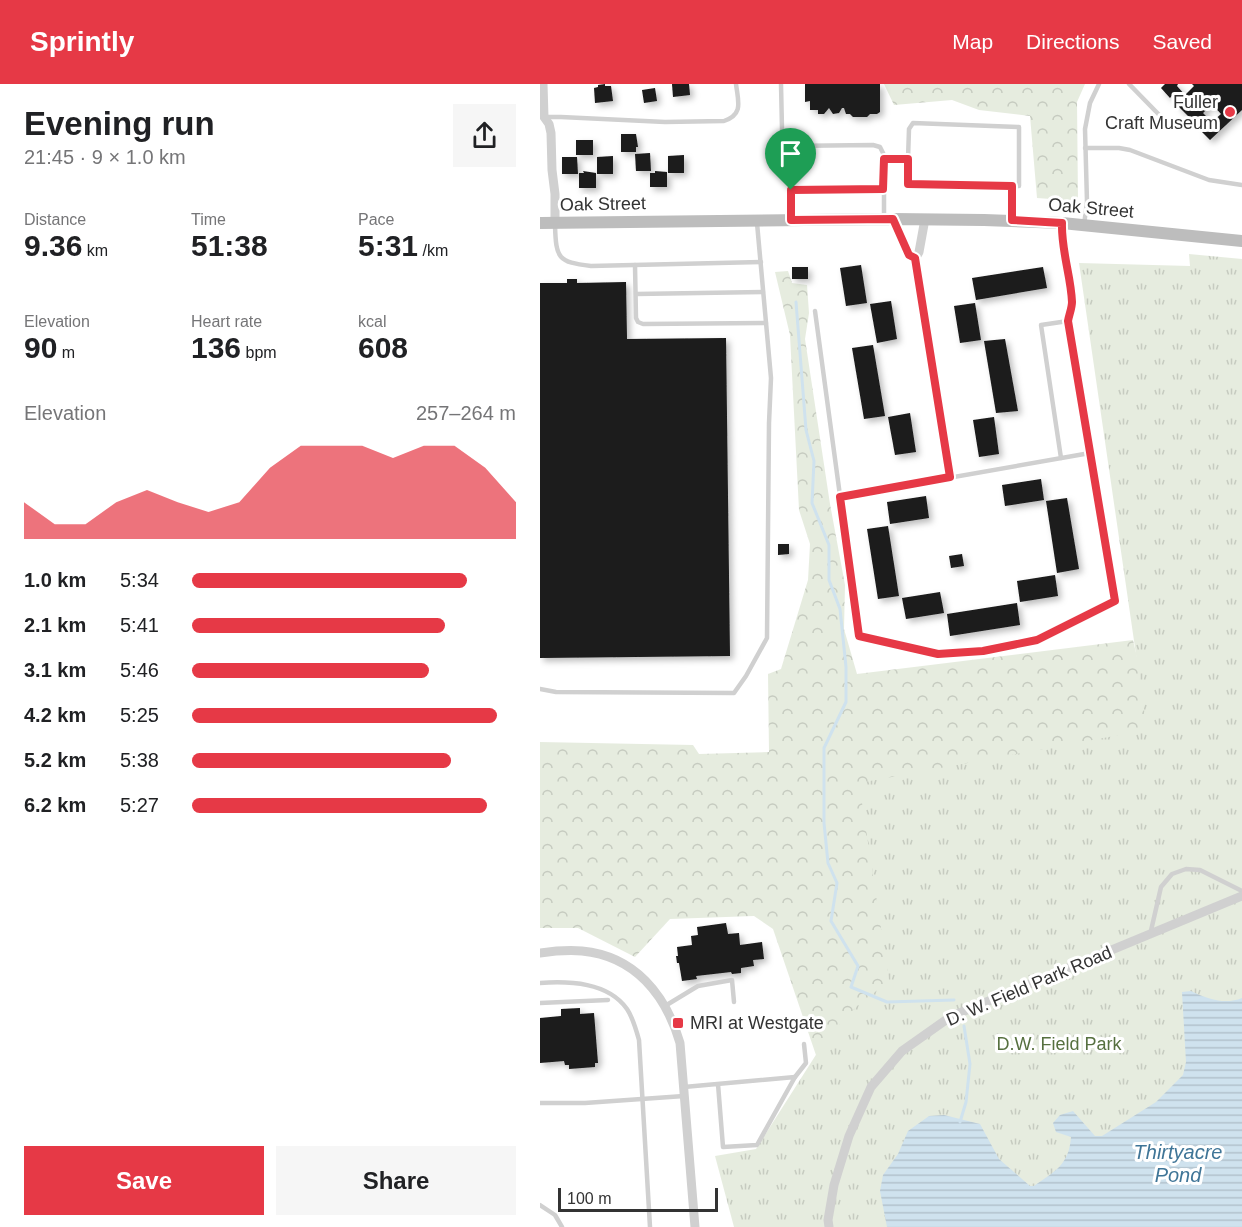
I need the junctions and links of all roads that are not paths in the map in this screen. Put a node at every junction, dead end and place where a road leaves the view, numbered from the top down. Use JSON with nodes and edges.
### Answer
{"nodes":[{"id":1,"x":543,"y":84,"type":"edge"},
{"id":2,"x":736,"y":84,"type":"edge"},
{"id":3,"x":781,"y":84,"type":"edge"},
{"id":4,"x":1099,"y":84,"type":"edge"},
{"id":5,"x":1129,"y":84,"type":"edge"},
{"id":6,"x":542,"y":119,"type":"edge"},
{"id":7,"x":1172,"y":128,"type":"dead end"},
{"id":8,"x":786,"y":146,"type":"junction"},
{"id":9,"x":1085,"y":148,"type":"junction"},
{"id":10,"x":884,"y":159,"type":"junction"},
{"id":11,"x":908,"y":159,"type":"junction"},
{"id":12,"x":1242,"y":185,"type":"edge"},
{"id":13,"x":1012,"y":186,"type":"junction"},
{"id":14,"x":883,"y":189,"type":"junction"},
{"id":15,"x":791,"y":190,"type":"junction"},
{"id":16,"x":889,"y":219,"type":"junction"},
{"id":17,"x":925,"y":219,"type":"junction"},
{"id":18,"x":756,"y":220,"type":"junction"},
{"id":19,"x":791,"y":220,"type":"junction"},
{"id":20,"x":1012,"y":220,"type":"junction"},
{"id":21,"x":540,"y":222,"type":"edge"},
{"id":22,"x":555,"y":222,"type":"junction"},
{"id":23,"x":1062,"y":223,"type":"junction"},
{"id":24,"x":1084,"y":225,"type":"junction"},
{"id":25,"x":1242,"y":241,"type":"edge"},
{"id":26,"x":915,"y":258,"type":"junction"},
{"id":27,"x":761,"y":262,"type":"junction"},
{"id":28,"x":636,"y":265,"type":"junction"},
{"id":29,"x":763,"y":292,"type":"junction"},
{"id":30,"x":636,"y":294,"type":"junction"},
{"id":31,"x":815,"y":311,"type":"dead end"},
{"id":32,"x":1068,"y":321,"type":"junction"},
{"id":33,"x":766,"y":323,"type":"junction"},
{"id":34,"x":1090,"y":453,"type":"junction"},
{"id":35,"x":1061,"y":458,"type":"junction"},
{"id":36,"x":950,"y":477,"type":"junction"},
{"id":37,"x":840,"y":497,"type":"junction"},
{"id":38,"x":540,"y":689,"type":"edge"},
{"id":39,"x":1242,"y":891,"type":"edge"},
{"id":40,"x":1242,"y":896,"type":"edge"},
{"id":41,"x":1150,"y":934,"type":"junction"},
{"id":42,"x":540,"y":952,"type":"edge"},
{"id":43,"x":540,"y":983,"type":"edge"},
{"id":44,"x":608,"y":1000,"type":"dead end"},
{"id":45,"x":734,"y":1002,"type":"dead end"},
{"id":46,"x":540,"y":1003,"type":"edge"},
{"id":47,"x":665,"y":1006,"type":"junction"},
{"id":48,"x":804,"y":1044,"type":"dead end"},
{"id":49,"x":795,"y":1077,"type":"junction"},
{"id":50,"x":718,"y":1084,"type":"junction"},
{"id":51,"x":685,"y":1091,"type":"junction"},
{"id":52,"x":643,"y":1099,"type":"junction"},
{"id":53,"x":540,"y":1103,"type":"edge"},
{"id":54,"x":540,"y":1205,"type":"edge"},
{"id":55,"x":562,"y":1227,"type":"edge"},
{"id":56,"x":650,"y":1227,"type":"edge"},
{"id":57,"x":695,"y":1227,"type":"edge"},
{"id":58,"x":829,"y":1227,"type":"edge"}],
"edges":[{"from":1,"to":6,"type":"street"},
{"from":2,"to":6,"type":"lane"},
{"from":3,"to":8,"type":"lane"},
{"from":4,"to":9,"type":"lane"},
{"from":5,"to":7,"type":"lane"},
{"from":6,"to":22,"type":"street"},
{"from":8,"to":10,"type":"lane"},
{"from":8,"to":15,"type":"lane"},
{"from":9,"to":12,"type":"lane"},
{"from":9,"to":24,"type":"lane"},
{"from":10,"to":11,"type":"lane"},
{"from":10,"to":14,"type":"lane"},
{"from":11,"to":13,"type":"lane"},
{"from":11,"to":13,"type":"lane"},
{"from":13,"to":20,"type":"lane"},
{"from":14,"to":15,"type":"lane"},
{"from":14,"to":16,"type":"lane"},
{"from":15,"to":19,"type":"lane"},
{"from":16,"to":17,"type":"main road","name":"Oak Street"},
{"from":16,"to":19,"type":"main road","name":"Oak Street"},
{"from":16,"to":26,"type":"street"},
{"from":17,"to":20,"type":"main road","name":"Oak Street"},
{"from":17,"to":26,"type":"street"},
{"from":18,"to":19,"type":"main road","name":"Oak Street"},
{"from":18,"to":22,"type":"main road","name":"Oak Street"},
{"from":18,"to":27,"type":"lane"},
{"from":20,"to":23,"type":"main road","name":"Oak Street"},
{"from":21,"to":22,"type":"main road","name":"Oak Street"},
{"from":22,"to":28,"type":"lane"},
{"from":23,"to":24,"type":"main road","name":"Oak Street"},
{"from":23,"to":32,"type":"lane"},
{"from":24,"to":25,"type":"main road","name":"Oak Street"},
{"from":26,"to":36,"type":"street"},
{"from":27,"to":28,"type":"lane"},
{"from":27,"to":29,"type":"lane"},
{"from":28,"to":30,"type":"lane"},
{"from":29,"to":30,"type":"lane"},
{"from":29,"to":33,"type":"lane"},
{"from":30,"to":33,"type":"lane"},
{"from":31,"to":37,"type":"lane"},
{"from":32,"to":34,"type":"lane"},
{"from":32,"to":35,"type":"lane"},
{"from":33,"to":38,"type":"lane"},
{"from":34,"to":35,"type":"lane"},
{"from":34,"to":37,"type":"lane"},
{"from":35,"to":36,"type":"lane"},
{"from":36,"to":37,"type":"lane"},
{"from":39,"to":41,"type":"lane"},
{"from":40,"to":41,"type":"street","name":"D. W. Field Park Road"},
{"from":41,"to":58,"type":"street","name":"D. W. Field Park Road"},
{"from":42,"to":47,"type":"street"},
{"from":43,"to":52,"type":"lane"},
{"from":44,"to":46,"type":"lane"},
{"from":45,"to":47,"type":"lane"},
{"from":47,"to":51,"type":"street"},
{"from":48,"to":49,"type":"lane"},
{"from":49,"to":50,"type":"lane"},
{"from":49,"to":50,"type":"lane"},
{"from":50,"to":51,"type":"lane"},
{"from":51,"to":52,"type":"lane"},
{"from":51,"to":57,"type":"street"},
{"from":52,"to":53,"type":"lane"},
{"from":52,"to":56,"type":"lane"},
{"from":54,"to":55,"type":"lane"}]}
